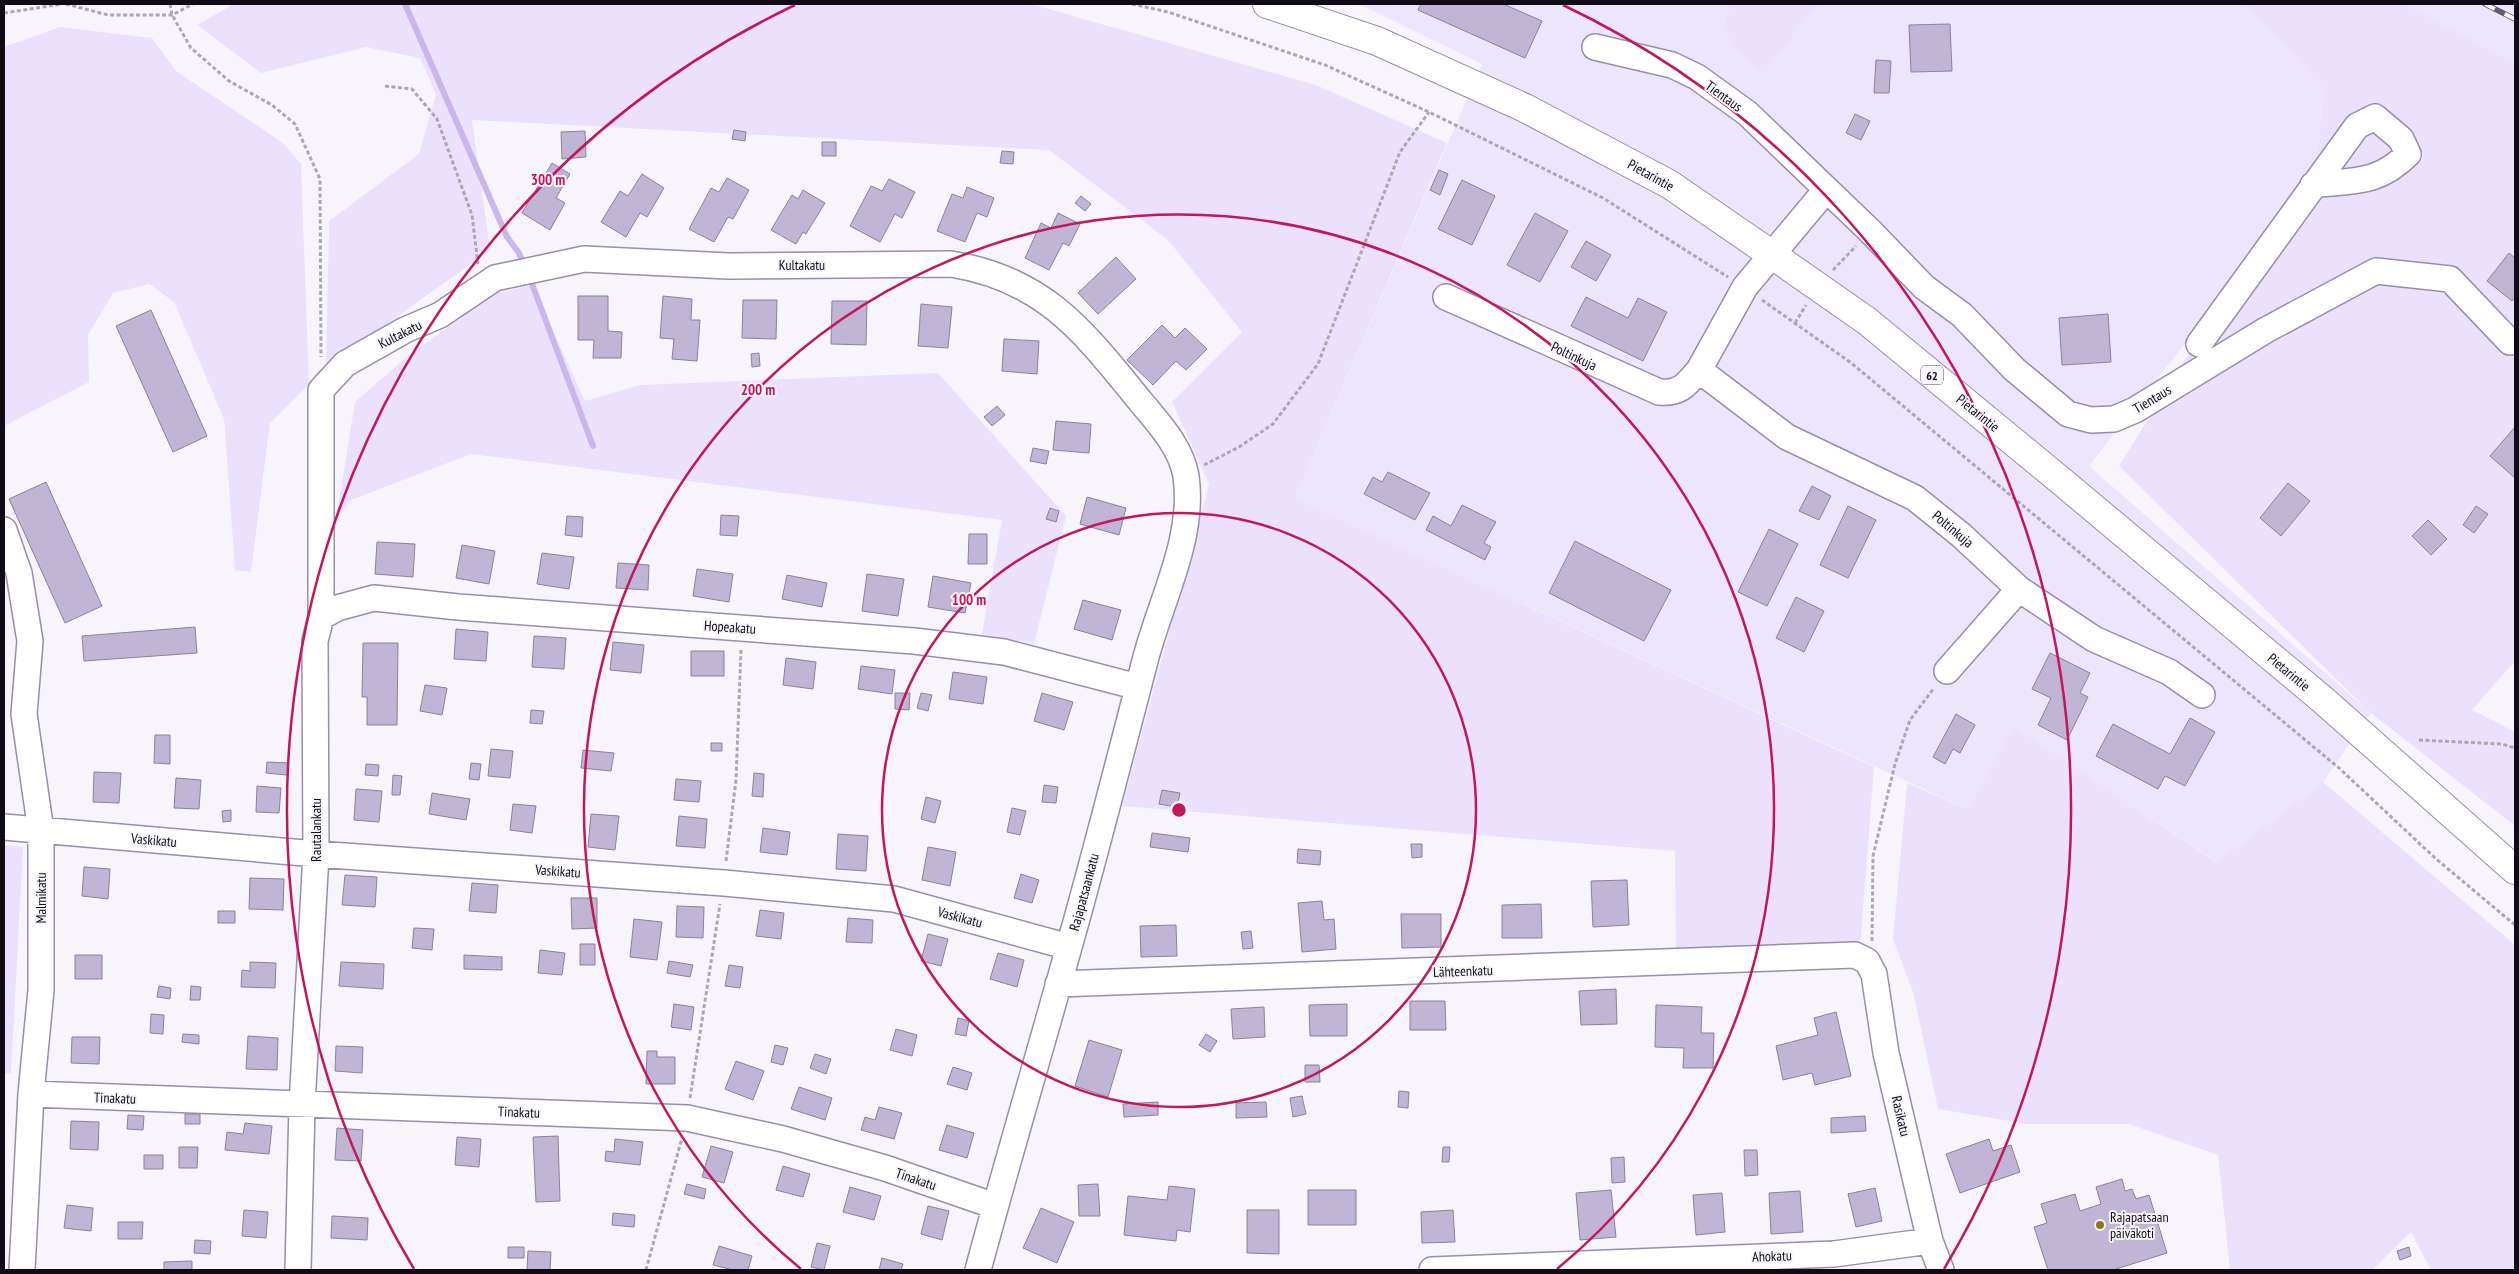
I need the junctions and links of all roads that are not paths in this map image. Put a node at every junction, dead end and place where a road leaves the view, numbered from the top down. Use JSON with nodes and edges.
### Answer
{"nodes":[{"id":1,"x":1267,"y":4,"type":"edge"},
{"id":2,"x":1595,"y":47,"type":"dead end"},
{"id":3,"x":2312,"y":185,"type":"dead end"},
{"id":4,"x":1826,"y":190,"type":"junction"},
{"id":5,"x":1771,"y":254,"type":"junction"},
{"id":6,"x":1446,"y":297,"type":"dead end"},
{"id":7,"x":2510,"y":342,"type":"dead end"},
{"id":8,"x":2199,"y":344,"type":"dead end"},
{"id":9,"x":1699,"y":370,"type":"junction"},
{"id":10,"x":321,"y":390,"type":"joint"},
{"id":11,"x":1187,"y":514,"type":"joint"},
{"id":12,"x":4,"y":530,"type":"edge"},
{"id":13,"x":2019,"y":589,"type":"junction"},
{"id":14,"x":321,"y":617,"type":"junction"},
{"id":15,"x":1947,"y":671,"type":"road end"},
{"id":16,"x":1138,"y":687,"type":"junction"},
{"id":17,"x":2202,"y":694,"type":"dead end"},
{"id":18,"x":4,"y":827,"type":"edge"},
{"id":19,"x":41,"y":831,"type":"junction"},
{"id":20,"x":316,"y":854,"type":"junction"},
{"id":21,"x":2515,"y":870,"type":"edge"},
{"id":22,"x":1069,"y":947,"type":"junction"},
{"id":23,"x":1867,"y":961,"type":"joint"},
{"id":24,"x":1058,"y":984,"type":"junction"},
{"id":25,"x":31,"y":1094,"type":"junction"},
{"id":26,"x":302,"y":1105,"type":"junction"},
{"id":27,"x":995,"y":1206,"type":"junction"},
{"id":28,"x":1930,"y":1241,"type":"junction"},
{"id":29,"x":22,"y":1270,"type":"edge"},
{"id":30,"x":298,"y":1270,"type":"edge"},
{"id":31,"x":978,"y":1270,"type":"edge"},
{"id":32,"x":1432,"y":1270,"type":"edge"},
{"id":33,"x":1941,"y":1270,"type":"edge"}],
"edges":[{"from":1,"to":5,"type":"main road","name":"Pietarintie","number":"62"},
{"from":2,"to":4,"type":"street","name":"Tientaus"},
{"from":3,"to":8,"type":"street"},
{"from":4,"to":5,"type":"street"},
{"from":4,"to":7,"type":"street","name":"Tientaus"},
{"from":5,"to":9,"type":"street","name":"Poltinkuja"},
{"from":5,"to":21,"type":"main road","name":"Pietarintie","number":"62"},
{"from":6,"to":9,"type":"street","name":"Poltinkuja"},
{"from":9,"to":13,"type":"street","name":"Poltinkuja"},
{"from":10,"to":11,"type":"street","name":"Kultakatu"},
{"from":10,"to":14,"type":"street","name":"Rautalankatu"},
{"from":11,"to":16,"type":"street","name":"Rajapatsaankatu"},
{"from":12,"to":19,"type":"street","name":"Malmikatu"},
{"from":13,"to":15,"type":"street"},
{"from":13,"to":17,"type":"street","name":"Poltinkuja"},
{"from":14,"to":16,"type":"street","name":"Hopeakatu"},
{"from":14,"to":20,"type":"street","name":"Rautalankatu"},
{"from":16,"to":22,"type":"street","name":"Rajapatsaankatu"},
{"from":18,"to":19,"type":"street","name":"Vaskikatu"},
{"from":19,"to":20,"type":"street","name":"Vaskikatu"},
{"from":19,"to":25,"type":"street","name":"Malmikatu"},
{"from":20,"to":22,"type":"street","name":"Vaskikatu"},
{"from":20,"to":26,"type":"street","name":"Rautalankatu"},
{"from":22,"to":24,"type":"street","name":"Rajapatsaankatu"},
{"from":23,"to":24,"type":"street","name":"Lähteenkatu"},
{"from":23,"to":28,"type":"street","name":"Rasikatu"},
{"from":24,"to":27,"type":"street","name":"Rajapatsaankatu"},
{"from":25,"to":26,"type":"street","name":"Tinakatu"},
{"from":25,"to":29,"type":"street","name":"Malmikatu"},
{"from":26,"to":27,"type":"street","name":"Tinakatu"},
{"from":26,"to":30,"type":"street","name":"Rautalankatu"},
{"from":27,"to":31,"type":"street","name":"Rajapatsaankatu"},
{"from":28,"to":32,"type":"street","name":"Ahokatu"},
{"from":28,"to":33,"type":"street","name":"Rasikatu"}]}
